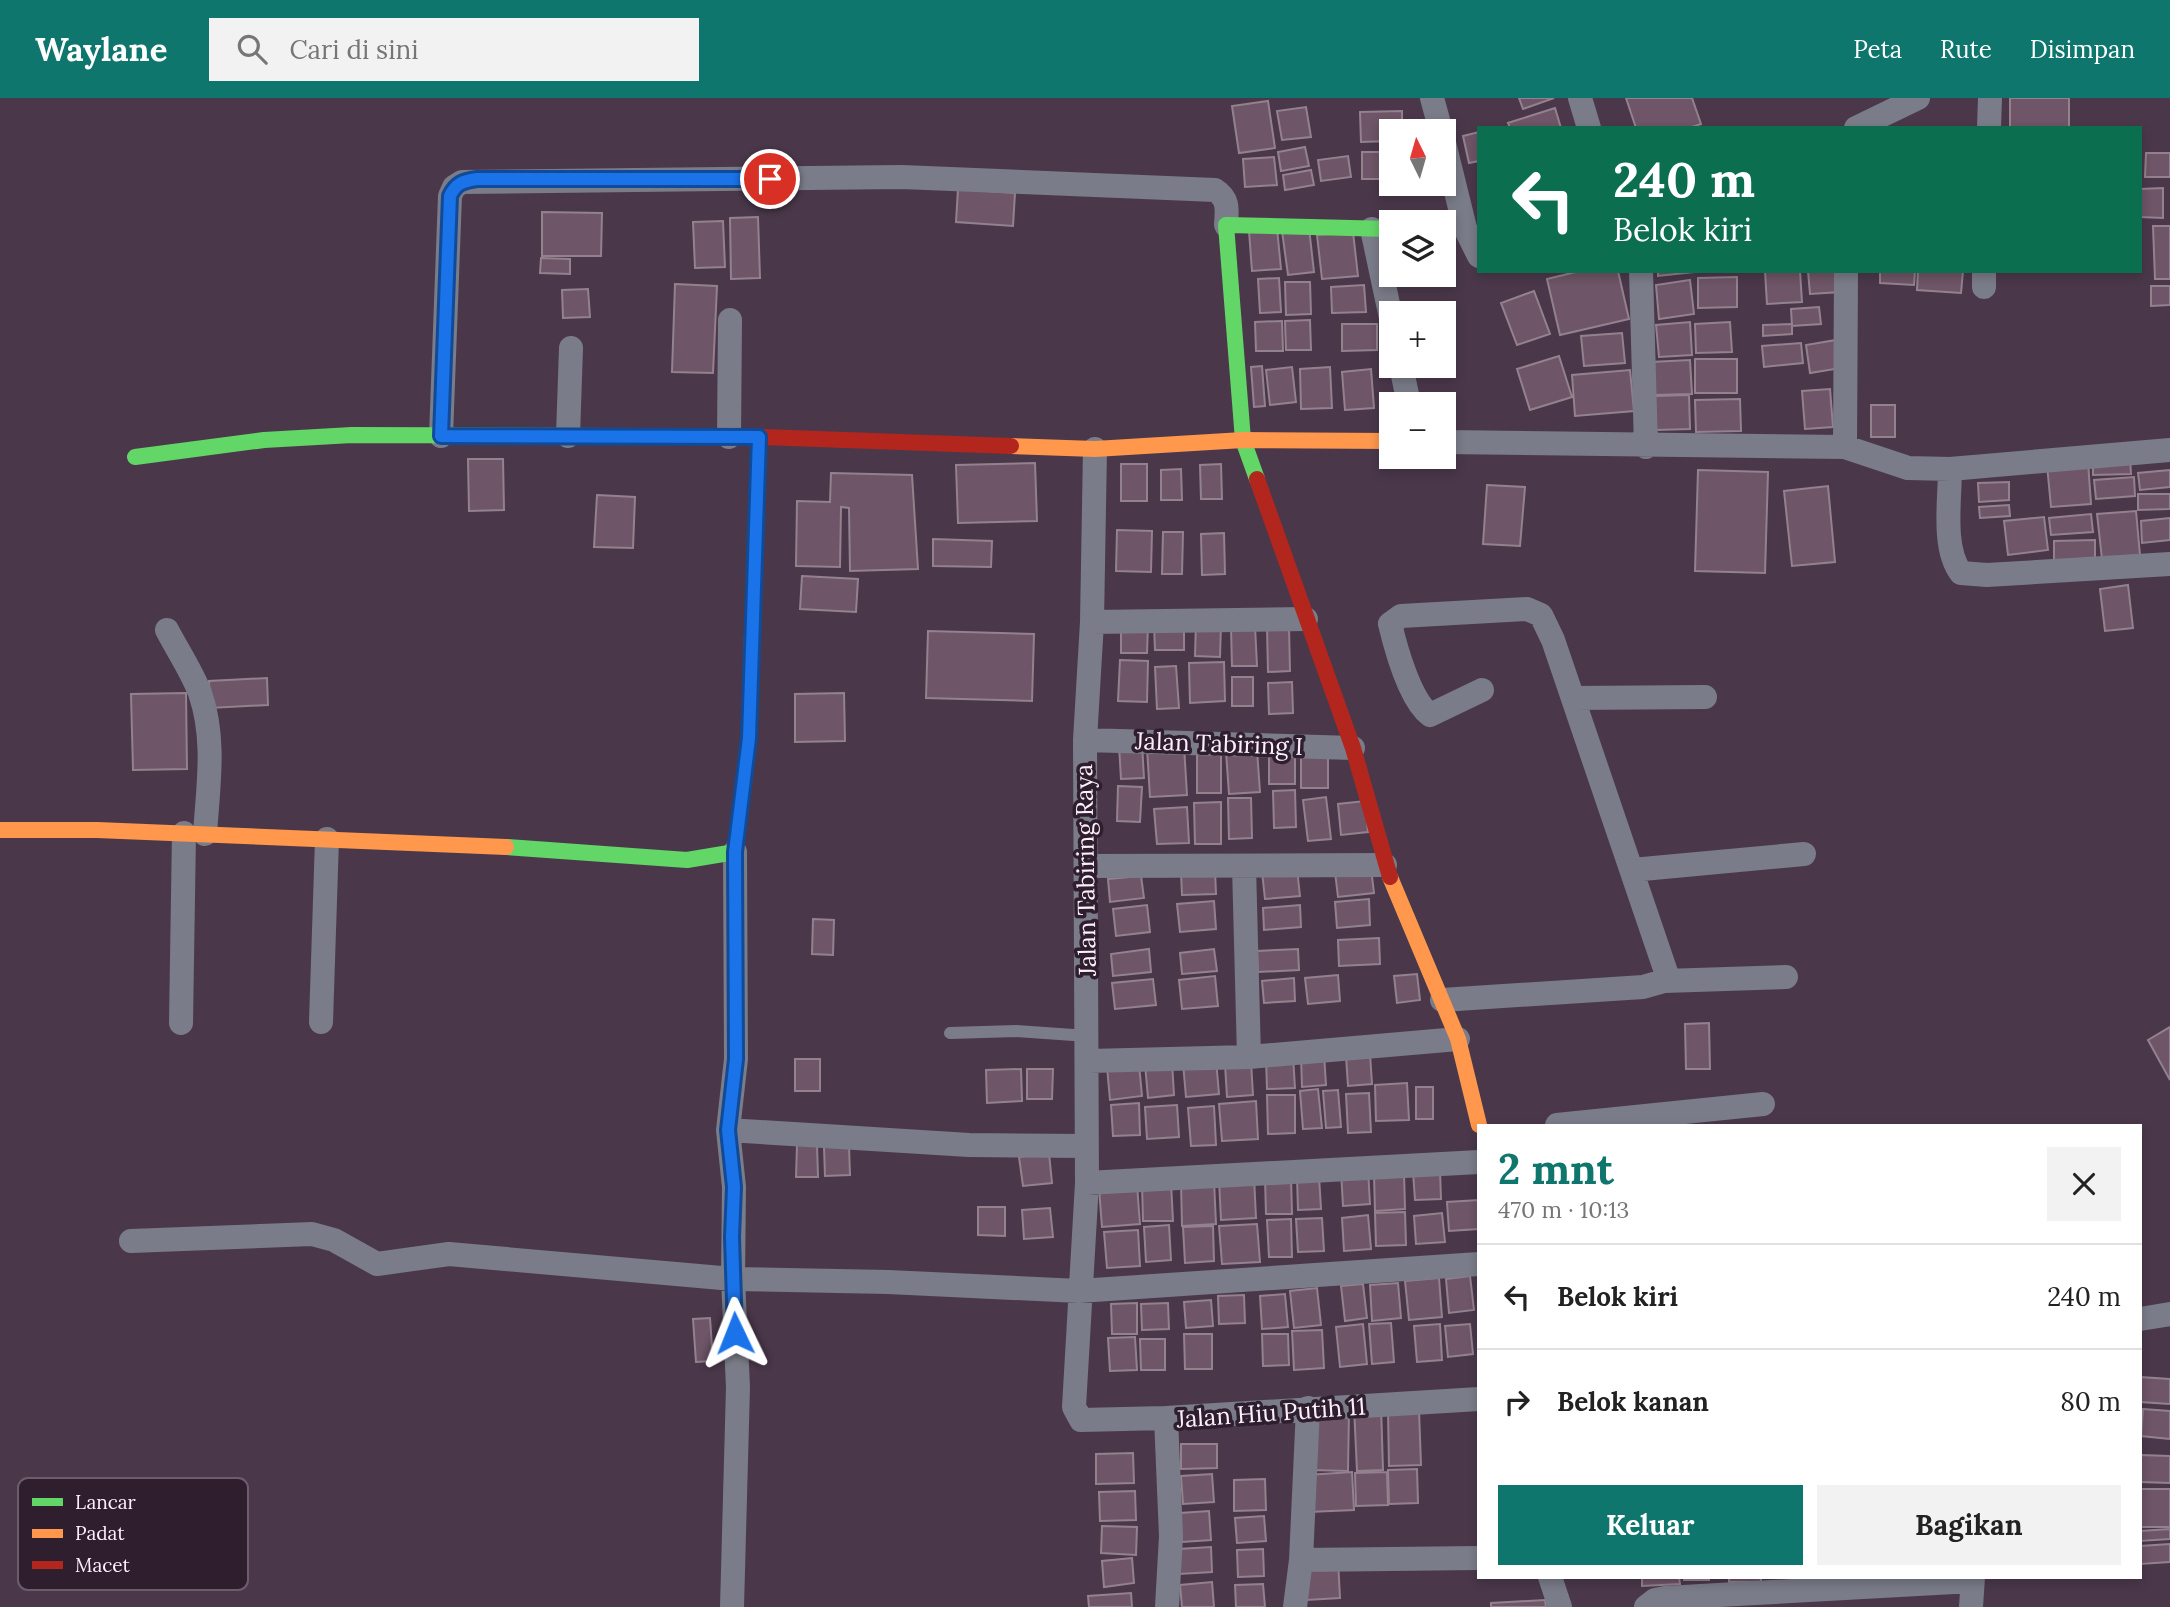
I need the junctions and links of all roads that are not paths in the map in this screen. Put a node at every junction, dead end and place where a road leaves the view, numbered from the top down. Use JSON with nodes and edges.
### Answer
{"nodes":[{"id":1,"x":1433,"y":98,"type":"edge"},
{"id":2,"x":1580,"y":98,"type":"edge"},
{"id":3,"x":1919,"y":98,"type":"edge"},
{"id":4,"x":1990,"y":98,"type":"edge"},
{"id":5,"x":1438,"y":119,"type":"edge"},
{"id":6,"x":1588,"y":126,"type":"edge"},
{"id":7,"x":1860,"y":126,"type":"edge"},
{"id":8,"x":1989,"y":126,"type":"edge"},
{"id":9,"x":1226,"y":225,"type":"junction"},
{"id":10,"x":1379,"y":229,"type":"edge"},
{"id":11,"x":1456,"y":229,"type":"edge"},
{"id":12,"x":1477,"y":254,"type":"edge"},
{"id":13,"x":1641,"y":273,"type":"edge"},
{"id":14,"x":1846,"y":273,"type":"edge"},
{"id":15,"x":730,"y":320,"type":"dead end"},
{"id":16,"x":570,"y":348,"type":"dead end"},
{"id":17,"x":441,"y":436,"type":"junction"},
{"id":18,"x":568,"y":436,"type":"junction"},
{"id":19,"x":729,"y":437,"type":"junction"},
{"id":20,"x":759,"y":437,"type":"junction"},
{"id":21,"x":1243,"y":440,"type":"junction"},
{"id":22,"x":1379,"y":441,"type":"edge"},
{"id":23,"x":1456,"y":442,"type":"edge"},
{"id":24,"x":1646,"y":447,"type":"junction"},
{"id":25,"x":1844,"y":447,"type":"junction"},
{"id":26,"x":1095,"y":449,"type":"junction"},
{"id":27,"x":2170,"y":450,"type":"edge"},
{"id":28,"x":135,"y":457,"type":"dead end"},
{"id":29,"x":1950,"y":469,"type":"junction"},
{"id":30,"x":2170,"y":564,"type":"edge"},
{"id":31,"x":1306,"y":620,"type":"junction"},
{"id":32,"x":1092,"y":622,"type":"junction"},
{"id":33,"x":167,"y":630,"type":"dead end"},
{"id":34,"x":1482,"y":690,"type":"dead end"},
{"id":35,"x":1705,"y":696,"type":"dead end"},
{"id":36,"x":1573,"y":698,"type":"junction"},
{"id":37,"x":1085,"y":740,"type":"junction"},
{"id":38,"x":1353,"y":748,"type":"junction"},
{"id":39,"x":0,"y":830,"type":"edge"},
{"id":40,"x":194,"y":834,"type":"junction"},
{"id":41,"x":327,"y":839,"type":"junction"},
{"id":42,"x":735,"y":852,"type":"junction"},
{"id":43,"x":1804,"y":854,"type":"dead end"},
{"id":44,"x":1385,"y":865,"type":"junction"},
{"id":45,"x":1086,"y":866,"type":"junction"},
{"id":46,"x":1244,"y":866,"type":"junction"},
{"id":47,"x":1632,"y":870,"type":"junction"},
{"id":48,"x":1786,"y":977,"type":"dead end"},
{"id":49,"x":1664,"y":982,"type":"junction"},
{"id":50,"x":1442,"y":1000,"type":"junction"},
{"id":51,"x":321,"y":1022,"type":"dead end"},
{"id":52,"x":181,"y":1023,"type":"dead end"},
{"id":53,"x":950,"y":1033,"type":"dead end"},
{"id":54,"x":1088,"y":1036,"type":"junction"},
{"id":55,"x":1458,"y":1039,"type":"junction"},
{"id":56,"x":1249,"y":1057,"type":"junction"},
{"id":57,"x":1089,"y":1061,"type":"junction"},
{"id":58,"x":1763,"y":1104,"type":"dead end"},
{"id":59,"x":1479,"y":1124,"type":"edge"},
{"id":60,"x":1567,"y":1124,"type":"edge"},
{"id":61,"x":728,"y":1130,"type":"junction"},
{"id":62,"x":1086,"y":1146,"type":"junction"},
{"id":63,"x":1477,"y":1162,"type":"edge"},
{"id":64,"x":1087,"y":1183,"type":"junction"},
{"id":65,"x":131,"y":1241,"type":"dead end"},
{"id":66,"x":1477,"y":1264,"type":"edge"},
{"id":67,"x":733,"y":1279,"type":"junction"},
{"id":68,"x":1079,"y":1291,"type":"junction"},
{"id":69,"x":2170,"y":1314,"type":"edge"},
{"id":70,"x":2142,"y":1319,"type":"edge"},
{"id":71,"x":1477,"y":1399,"type":"edge"},
{"id":72,"x":1308,"y":1408,"type":"junction"},
{"id":73,"x":1166,"y":1418,"type":"junction"},
{"id":74,"x":1477,"y":1558,"type":"edge"},
{"id":75,"x":1301,"y":1560,"type":"junction"},
{"id":76,"x":1551,"y":1579,"type":"edge"},
{"id":77,"x":1972,"y":1579,"type":"edge"},
{"id":78,"x":732,"y":1607,"type":"edge"},
{"id":79,"x":1167,"y":1607,"type":"edge"},
{"id":80,"x":1295,"y":1607,"type":"edge"},
{"id":81,"x":1560,"y":1607,"type":"edge"},
{"id":82,"x":1646,"y":1607,"type":"edge"},
{"id":83,"x":1971,"y":1607,"type":"edge"}],
"edges":[{"from":1,"to":5,"type":"street"},
{"from":2,"to":6,"type":"street"},
{"from":3,"to":7,"type":"street"},
{"from":4,"to":8,"type":"street"},
{"from":9,"to":10,"type":"street"},
{"from":9,"to":17,"type":"street"},
{"from":9,"to":21,"type":"street"},
{"from":11,"to":12,"type":"street"},
{"from":13,"to":24,"type":"street"},
{"from":14,"to":25,"type":"street"},
{"from":15,"to":19,"type":"street"},
{"from":16,"to":18,"type":"street"},
{"from":17,"to":18,"type":"street"},
{"from":17,"to":28,"type":"street"},
{"from":18,"to":19,"type":"street"},
{"from":19,"to":20,"type":"street"},
{"from":20,"to":26,"type":"street"},
{"from":20,"to":42,"type":"street"},
{"from":21,"to":22,"type":"street"},
{"from":21,"to":26,"type":"street"},
{"from":21,"to":31,"type":"street"},
{"from":23,"to":24,"type":"street"},
{"from":24,"to":25,"type":"street"},
{"from":25,"to":29,"type":"street"},
{"from":26,"to":32,"type":"street","name":"Jalan Tabiring Raya"},
{"from":27,"to":29,"type":"street"},
{"from":29,"to":30,"type":"street"},
{"from":31,"to":32,"type":"street"},
{"from":31,"to":38,"type":"street"},
{"from":32,"to":37,"type":"street","name":"Jalan Tabiring Raya"},
{"from":33,"to":40,"type":"street"},
{"from":34,"to":36,"type":"street"},
{"from":35,"to":36,"type":"street"},
{"from":36,"to":47,"type":"street"},
{"from":37,"to":38,"type":"street","name":"Jalan Tabiring I"},
{"from":37,"to":45,"type":"street","name":"Jalan Tabiring Raya"},
{"from":38,"to":44,"type":"street"},
{"from":39,"to":40,"type":"street"},
{"from":40,"to":41,"type":"street"},
{"from":40,"to":52,"type":"street"},
{"from":41,"to":42,"type":"street"},
{"from":41,"to":51,"type":"street"},
{"from":42,"to":61,"type":"street"},
{"from":43,"to":47,"type":"street"},
{"from":44,"to":46,"type":"street"},
{"from":44,"to":50,"type":"street"},
{"from":45,"to":46,"type":"street"},
{"from":45,"to":54,"type":"street","name":"Jalan Tabiring Raya"},
{"from":46,"to":56,"type":"street"},
{"from":47,"to":49,"type":"street"},
{"from":48,"to":49,"type":"street"},
{"from":49,"to":50,"type":"street"},
{"from":50,"to":55,"type":"street"},
{"from":53,"to":54,"type":"lane"},
{"from":54,"to":57,"type":"street","name":"Jalan Tabiring Raya"},
{"from":55,"to":56,"type":"street"},
{"from":55,"to":59,"type":"street"},
{"from":56,"to":57,"type":"street"},
{"from":57,"to":62,"type":"street","name":"Jalan Tabiring Raya"},
{"from":58,"to":60,"type":"street"},
{"from":61,"to":62,"type":"street"},
{"from":61,"to":67,"type":"street"},
{"from":62,"to":64,"type":"street","name":"Jalan Tabiring Raya"},
{"from":63,"to":64,"type":"street"},
{"from":64,"to":68,"type":"street","name":"Jalan Tabiring Raya"},
{"from":65,"to":67,"type":"street"},
{"from":66,"to":68,"type":"street"},
{"from":67,"to":68,"type":"street"},
{"from":67,"to":78,"type":"street"},
{"from":68,"to":73,"type":"street","name":"Jalan Tabiring Raya"},
{"from":69,"to":70,"type":"street"},
{"from":71,"to":72,"type":"street","name":"Jalan Hiu Putih 11"},
{"from":72,"to":73,"type":"street","name":"Jalan Hiu Putih 11"},
{"from":72,"to":75,"type":"street"},
{"from":73,"to":79,"type":"street","name":"Jalan Hiu Putih 11"},
{"from":74,"to":75,"type":"street"},
{"from":75,"to":80,"type":"street"},
{"from":76,"to":81,"type":"street"},
{"from":77,"to":82,"type":"street"},
{"from":77,"to":83,"type":"street"}]}
